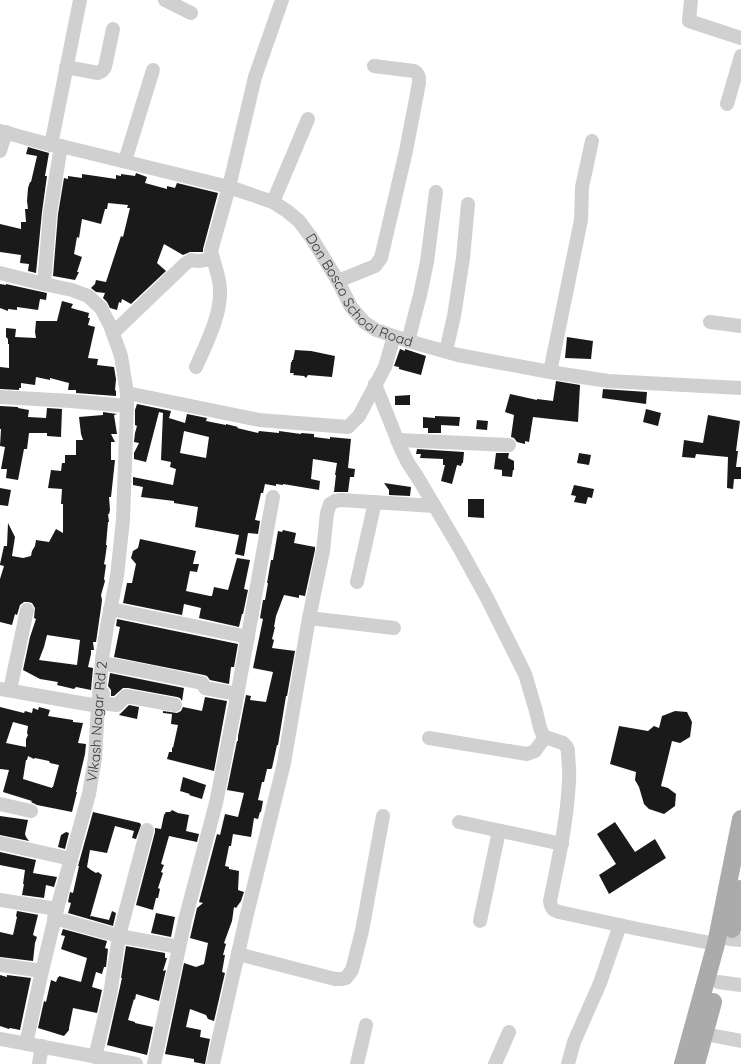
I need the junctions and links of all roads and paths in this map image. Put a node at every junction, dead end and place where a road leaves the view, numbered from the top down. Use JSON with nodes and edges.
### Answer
{"nodes":[{"id":1,"x":80,"y":0,"type":"edge"},
{"id":2,"x":165,"y":0,"type":"edge"},
{"id":3,"x":282,"y":0,"type":"edge"},
{"id":4,"x":691,"y":0,"type":"edge"},
{"id":5,"x":191,"y":13,"type":"dead end"},
{"id":6,"x":113,"y":29,"type":"dead end"},
{"id":7,"x":741,"y":38,"type":"edge"},
{"id":8,"x":741,"y":56,"type":"edge"},
{"id":9,"x":374,"y":66,"type":"dead end"},
{"id":10,"x":66,"y":67,"type":"junction"},
{"id":11,"x":153,"y":70,"type":"dead end"},
{"id":12,"x":727,"y":104,"type":"dead end"},
{"id":13,"x":308,"y":118,"type":"dead end"},
{"id":14,"x":3,"y":132,"type":"edge"},
{"id":15,"x":592,"y":141,"type":"dead end"},
{"id":16,"x":56,"y":146,"type":"junction"},
{"id":17,"x":0,"y":151,"type":"edge"},
{"id":18,"x":125,"y":161,"type":"junction"},
{"id":19,"x":230,"y":187,"type":"junction"},
{"id":20,"x":436,"y":192,"type":"dead end"},
{"id":21,"x":273,"y":202,"type":"junction"},
{"id":22,"x":468,"y":204,"type":"dead end"},
{"id":23,"x":212,"y":258,"type":"junction"},
{"id":24,"x":0,"y":273,"type":"edge"},
{"id":25,"x":338,"y":280,"type":"junction"},
{"id":26,"x":44,"y":284,"type":"junction"},
{"id":27,"x":710,"y":322,"type":"dead end"},
{"id":28,"x":741,"y":326,"type":"edge"},
{"id":29,"x":112,"y":333,"type":"junction"},
{"id":30,"x":394,"y":336,"type":"junction"},
{"id":31,"x":408,"y":340,"type":"junction"},
{"id":32,"x":446,"y":351,"type":"junction"},
{"id":33,"x":196,"y":367,"type":"dead end"},
{"id":34,"x":550,"y":372,"type":"junction"},
{"id":35,"x":375,"y":384,"type":"junction"},
{"id":36,"x":741,"y":388,"type":"edge"},
{"id":37,"x":0,"y":397,"type":"edge"},
{"id":38,"x":127,"y":400,"type":"junction"},
{"id":39,"x":397,"y":440,"type":"junction"},
{"id":40,"x":509,"y":445,"type":"dead end"},
{"id":41,"x":273,"y":497,"type":"dead end"},
{"id":42,"x":375,"y":502,"type":"junction"},
{"id":43,"x":434,"y":506,"type":"junction"},
{"id":44,"x":357,"y":582,"type":"dead end"},
{"id":45,"x":110,"y":609,"type":"junction"},
{"id":46,"x":27,"y":610,"type":"dead end"},
{"id":47,"x":309,"y":618,"type":"junction"},
{"id":48,"x":394,"y":628,"type":"dead end"},
{"id":49,"x":248,"y":637,"type":"junction"},
{"id":50,"x":102,"y":663,"type":"junction"},
{"id":51,"x":5,"y":689,"type":"edge"},
{"id":52,"x":237,"y":694,"type":"junction"},
{"id":53,"x":98,"y":699,"type":"junction"},
{"id":54,"x":175,"y":705,"type":"dead end"},
{"id":55,"x":545,"y":737,"type":"junction"},
{"id":56,"x":429,"y":738,"type":"dead end"},
{"id":57,"x":0,"y":804,"type":"edge"},
{"id":58,"x":31,"y":811,"type":"dead end"},
{"id":59,"x":383,"y":816,"type":"dead end"},
{"id":60,"x":741,"y":819,"type":"edge"},
{"id":61,"x":459,"y":822,"type":"dead end"},
{"id":62,"x":147,"y":830,"type":"dead end"},
{"id":63,"x":499,"y":830,"type":"junction"},
{"id":64,"x":0,"y":843,"type":"edge"},
{"id":65,"x":562,"y":844,"type":"junction"},
{"id":66,"x":71,"y":859,"type":"junction"},
{"id":67,"x":736,"y":889,"type":"edge"},
{"id":68,"x":0,"y":900,"type":"edge"},
{"id":69,"x":56,"y":913,"type":"junction"},
{"id":70,"x":738,"y":914,"type":"edge"},
{"id":71,"x":480,"y":921,"type":"dead end"},
{"id":72,"x":620,"y":925,"type":"junction"},
{"id":73,"x":119,"y":936,"type":"junction"},
{"id":74,"x":729,"y":941,"type":"edge"},
{"id":75,"x":179,"y":947,"type":"junction"},
{"id":76,"x":238,"y":954,"type":"junction"},
{"id":77,"x":0,"y":965,"type":"edge"},
{"id":78,"x":42,"y":971,"type":"junction"},
{"id":79,"x":718,"y":982,"type":"junction"},
{"id":80,"x":741,"y":985,"type":"edge"},
{"id":81,"x":366,"y":1025,"type":"dead end"},
{"id":82,"x":508,"y":1032,"type":"dead end"},
{"id":83,"x":705,"y":1034,"type":"junction"},
{"id":84,"x":0,"y":1039,"type":"edge"},
{"id":85,"x":741,"y":1041,"type":"edge"},
{"id":86,"x":26,"y":1044,"type":"junction"},
{"id":87,"x":42,"y":1046,"type":"junction"},
{"id":88,"x":95,"y":1057,"type":"junction"},
{"id":89,"x":39,"y":1064,"type":"edge"},
{"id":90,"x":136,"y":1064,"type":"edge"},
{"id":91,"x":154,"y":1064,"type":"edge"},
{"id":92,"x":213,"y":1064,"type":"edge"},
{"id":93,"x":357,"y":1064,"type":"edge"},
{"id":94,"x":495,"y":1064,"type":"edge"},
{"id":95,"x":568,"y":1064,"type":"edge"},
{"id":96,"x":683,"y":1064,"type":"edge"},
{"id":97,"x":696,"y":1064,"type":"edge"}],
"edges":[{"from":1,"to":10,"type":"street"},
{"from":2,"to":5,"type":"street"},
{"from":3,"to":19,"type":"street"},
{"from":4,"to":7,"type":"street"},
{"from":6,"to":10,"type":"street"},
{"from":8,"to":12,"type":"street"},
{"from":9,"to":25,"type":"street"},
{"from":10,"to":16,"type":"street"},
{"from":11,"to":18,"type":"street"},
{"from":13,"to":21,"type":"street"},
{"from":14,"to":16,"type":"street","name":"Don Bosco School Road"},
{"from":14,"to":17,"type":"street"},
{"from":15,"to":34,"type":"street"},
{"from":16,"to":18,"type":"street","name":"Don Bosco School Road"},
{"from":16,"to":26,"type":"street"},
{"from":18,"to":19,"type":"street","name":"Don Bosco School Road"},
{"from":19,"to":21,"type":"street","name":"Don Bosco School Road"},
{"from":19,"to":23,"type":"street"},
{"from":20,"to":31,"type":"street"},
{"from":21,"to":25,"type":"street","name":"Don Bosco School Road"},
{"from":22,"to":32,"type":"street"},
{"from":23,"to":29,"type":"street"},
{"from":23,"to":33,"type":"street"},
{"from":24,"to":26,"type":"street","name":"Vikash Nagar Rd 2"},
{"from":25,"to":30,"type":"street","name":"Don Bosco School Road"},
{"from":26,"to":29,"type":"street","name":"Vikash Nagar Rd 2"},
{"from":27,"to":28,"type":"street"},
{"from":29,"to":38,"type":"street","name":"Vikash Nagar Rd 2"},
{"from":30,"to":31,"type":"street","name":"Don Bosco School Road"},
{"from":30,"to":35,"type":"street"},
{"from":31,"to":32,"type":"street","name":"Don Bosco School Road"},
{"from":32,"to":34,"type":"street","name":"Don Bosco School Road"},
{"from":34,"to":36,"type":"street","name":"Don Bosco School Road"},
{"from":35,"to":38,"type":"street"},
{"from":35,"to":39,"type":"street"},
{"from":37,"to":38,"type":"street"},
{"from":38,"to":45,"type":"street","name":"Vikash Nagar Rd 2"},
{"from":39,"to":40,"type":"street"},
{"from":39,"to":43,"type":"street"},
{"from":41,"to":49,"type":"street"},
{"from":42,"to":43,"type":"street"},
{"from":42,"to":44,"type":"street"},
{"from":42,"to":47,"type":"street"},
{"from":43,"to":55,"type":"street"},
{"from":45,"to":49,"type":"street"},
{"from":45,"to":50,"type":"street","name":"Vikash Nagar Rd 2"},
{"from":46,"to":51,"type":"street"},
{"from":47,"to":48,"type":"street"},
{"from":47,"to":76,"type":"street"},
{"from":49,"to":52,"type":"street"},
{"from":50,"to":52,"type":"street"},
{"from":50,"to":53,"type":"street","name":"Vikash Nagar Rd 2"},
{"from":51,"to":53,"type":"street"},
{"from":52,"to":75,"type":"street"},
{"from":53,"to":54,"type":"street"},
{"from":53,"to":66,"type":"street","name":"Vikash Nagar Rd 2"},
{"from":55,"to":56,"type":"street"},
{"from":55,"to":65,"type":"street"},
{"from":57,"to":58,"type":"street"},
{"from":59,"to":76,"type":"street"},
{"from":60,"to":67,"type":"main road"},
{"from":61,"to":63,"type":"street"},
{"from":62,"to":73,"type":"street"},
{"from":63,"to":65,"type":"street"},
{"from":63,"to":71,"type":"street"},
{"from":64,"to":66,"type":"street"},
{"from":65,"to":72,"type":"street"},
{"from":66,"to":69,"type":"street","name":"Vikash Nagar Rd 2"},
{"from":67,"to":70,"type":"main road"},
{"from":67,"to":74,"type":"main road"},
{"from":68,"to":69,"type":"street"},
{"from":69,"to":73,"type":"street"},
{"from":69,"to":78,"type":"street","name":"Vikash Nagar Rd 2"},
{"from":70,"to":74,"type":"main road"},
{"from":72,"to":74,"type":"street"},
{"from":72,"to":95,"type":"street"},
{"from":73,"to":75,"type":"street"},
{"from":73,"to":88,"type":"street"},
{"from":74,"to":79,"type":"main road"},
{"from":74,"to":96,"type":"main road"},
{"from":75,"to":91,"type":"street"},
{"from":76,"to":92,"type":"street"},
{"from":77,"to":78,"type":"street"},
{"from":78,"to":86,"type":"street","name":"Vikash Nagar Rd 2"},
{"from":79,"to":80,"type":"street"},
{"from":79,"to":83,"type":"main road"},
{"from":81,"to":93,"type":"street"},
{"from":82,"to":94,"type":"street"},
{"from":83,"to":85,"type":"street"},
{"from":83,"to":97,"type":"main road"},
{"from":84,"to":86,"type":"street"},
{"from":86,"to":87,"type":"street"},
{"from":87,"to":88,"type":"street"},
{"from":87,"to":89,"type":"street"},
{"from":88,"to":90,"type":"street"}]}
